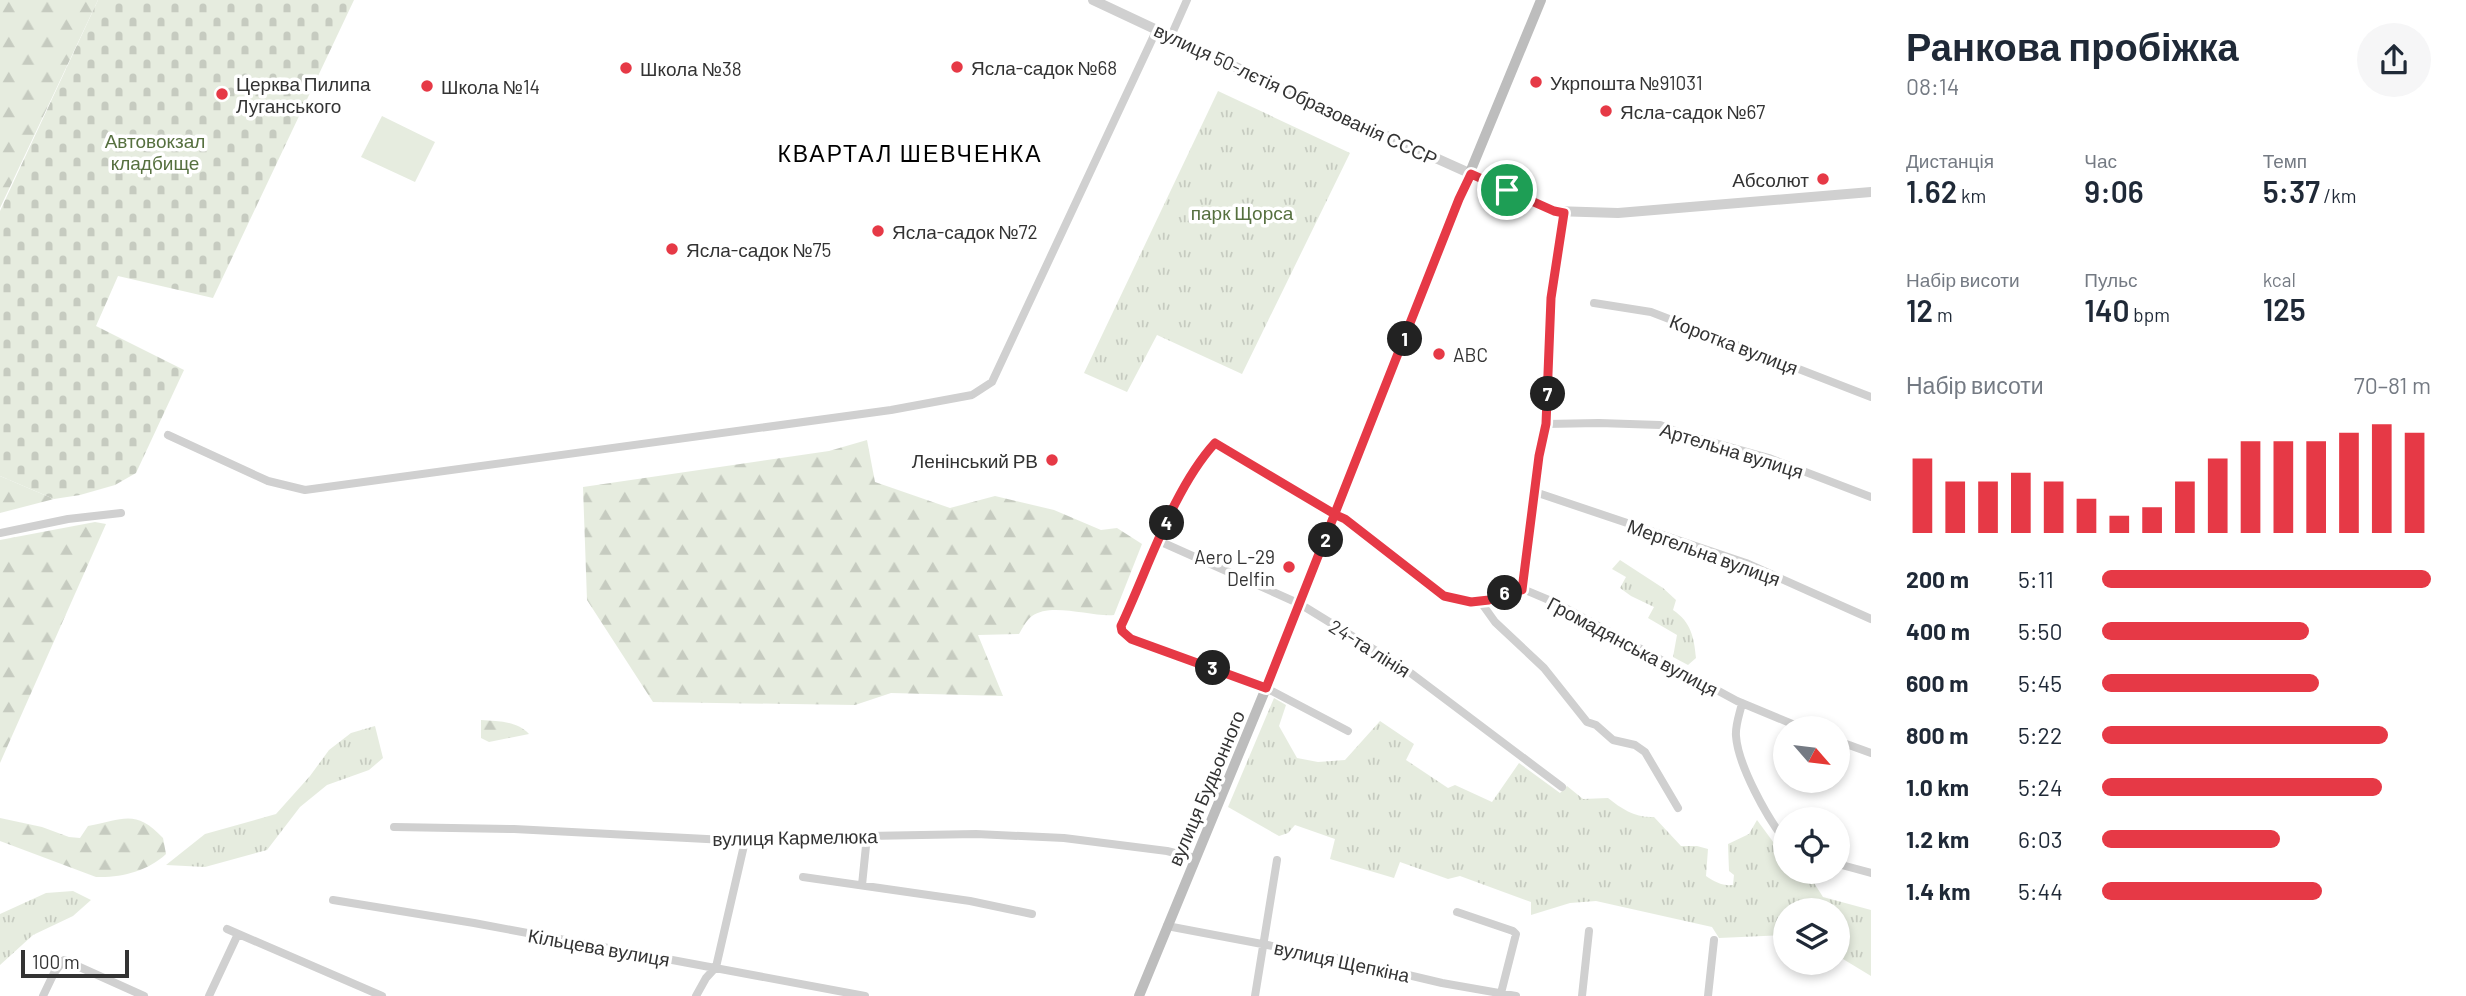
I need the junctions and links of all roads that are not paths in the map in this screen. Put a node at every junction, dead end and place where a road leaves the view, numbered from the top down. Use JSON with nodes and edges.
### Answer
{"nodes":[{"id":1,"x":1093,"y":0,"type":"edge"},
{"id":2,"x":1187,"y":0,"type":"edge"},
{"id":3,"x":1541,"y":0,"type":"edge"},
{"id":4,"x":1157,"y":29,"type":"junction"},
{"id":5,"x":1171,"y":36,"type":"junction"},
{"id":6,"x":1471,"y":174,"type":"junction"},
{"id":7,"x":1871,"y":192,"type":"edge"},
{"id":8,"x":1564,"y":213,"type":"junction"},
{"id":9,"x":1594,"y":303,"type":"dead end"},
{"id":10,"x":1871,"y":397,"type":"edge"},
{"id":11,"x":1546,"y":424,"type":"junction"},
{"id":12,"x":168,"y":435,"type":"dead end"},
{"id":13,"x":1535,"y":492,"type":"junction"},
{"id":14,"x":1871,"y":498,"type":"edge"},
{"id":15,"x":121,"y":513,"type":"dead end"},
{"id":16,"x":1336,"y":515,"type":"junction"},
{"id":17,"x":0,"y":533,"type":"edge"},
{"id":18,"x":1159,"y":541,"type":"junction"},
{"id":19,"x":1522,"y":590,"type":"junction"},
{"id":20,"x":1480,"y":601,"type":"junction"},
{"id":21,"x":1300,"y":604,"type":"junction"},
{"id":22,"x":1871,"y":619,"type":"edge"},
{"id":23,"x":1266,"y":688,"type":"junction"},
{"id":24,"x":1742,"y":703,"type":"junction"},
{"id":25,"x":1773,"y":716,"type":"edge"},
{"id":26,"x":1348,"y":731,"type":"dead end"},
{"id":27,"x":1850,"y":745,"type":"edge"},
{"id":28,"x":1871,"y":753,"type":"edge"},
{"id":29,"x":1562,"y":787,"type":"dead end"},
{"id":30,"x":1678,"y":808,"type":"dead end"},
{"id":31,"x":1773,"y":826,"type":"edge"},
{"id":32,"x":394,"y":827,"type":"dead end"},
{"id":33,"x":867,"y":835,"type":"junction"},
{"id":34,"x":745,"y":841,"type":"junction"},
{"id":35,"x":1195,"y":858,"type":"junction"},
{"id":36,"x":1278,"y":860,"type":"dead end"},
{"id":37,"x":1850,"y":867,"type":"edge"},
{"id":38,"x":1871,"y":873,"type":"edge"},
{"id":39,"x":803,"y":877,"type":"dead end"},
{"id":40,"x":862,"y":885,"type":"junction"},
{"id":41,"x":334,"y":900,"type":"dead end"},
{"id":42,"x":1457,"y":912,"type":"dead end"},
{"id":43,"x":1031,"y":914,"type":"dead end"},
{"id":44,"x":1167,"y":926,"type":"junction"},
{"id":45,"x":227,"y":929,"type":"dead end"},
{"id":46,"x":1589,"y":931,"type":"dead end"},
{"id":47,"x":238,"y":934,"type":"junction"},
{"id":48,"x":1714,"y":940,"type":"dead end"},
{"id":49,"x":1262,"y":944,"type":"junction"},
{"id":50,"x":716,"y":967,"type":"junction"},
{"id":51,"x":368,"y":993,"type":"edge"},
{"id":52,"x":1501,"y":993,"type":"junction"},
{"id":53,"x":43,"y":996,"type":"edge"},
{"id":54,"x":144,"y":996,"type":"edge"},
{"id":55,"x":209,"y":996,"type":"edge"},
{"id":56,"x":382,"y":996,"type":"edge"},
{"id":57,"x":696,"y":996,"type":"edge"},
{"id":58,"x":865,"y":996,"type":"edge"},
{"id":59,"x":1139,"y":996,"type":"edge"},
{"id":60,"x":1255,"y":996,"type":"edge"},
{"id":61,"x":1516,"y":996,"type":"edge"},
{"id":62,"x":1582,"y":996,"type":"edge"},
{"id":63,"x":1707,"y":996,"type":"edge"}],
"edges":[{"from":1,"to":4,"type":"street","name":"вулиця 50-лєтія Образованія СССР"},
{"from":2,"to":5,"type":"street"},
{"from":3,"to":6,"type":"main road","name":"вулиця Будьонного"},
{"from":4,"to":5,"type":"street","name":"вулиця 50-лєтія Образованія СССР"},
{"from":4,"to":12,"type":"street"},
{"from":5,"to":6,"type":"street","name":"вулиця 50-лєтія Образованія СССР"},
{"from":6,"to":8,"type":"street","name":"вулиця 50-лєтія Образованія СССР"},
{"from":6,"to":16,"type":"main road","name":"вулиця Будьонного"},
{"from":7,"to":8,"type":"street","name":"вулиця 50-лєтія Образованія СССР"},
{"from":8,"to":11,"type":"street"},
{"from":9,"to":10,"type":"street","name":"Коротка вулиця"},
{"from":11,"to":13,"type":"street"},
{"from":11,"to":14,"type":"street","name":"Артельна вулиця"},
{"from":13,"to":19,"type":"street"},
{"from":13,"to":22,"type":"street","name":"Мергельна вулиця"},
{"from":15,"to":17,"type":"street"},
{"from":16,"to":18,"type":"street"},
{"from":16,"to":20,"type":"street"},
{"from":16,"to":21,"type":"main road","name":"вулиця Будьонного"},
{"from":18,"to":21,"type":"street","name":"24-та лінія"},
{"from":18,"to":23,"type":"street"},
{"from":19,"to":20,"type":"street"},
{"from":19,"to":24,"type":"street","name":"Громадянська вулиця"},
{"from":20,"to":30,"type":"street"},
{"from":21,"to":23,"type":"main road","name":"вулиця Будьонного"},
{"from":21,"to":29,"type":"street","name":"24-та лінія"},
{"from":23,"to":26,"type":"street"},
{"from":23,"to":35,"type":"main road","name":"вулиця Будьонного"},
{"from":24,"to":25,"type":"street","name":"Громадянська вулиця"},
{"from":24,"to":31,"type":"street"},
{"from":27,"to":28,"type":"street"},
{"from":32,"to":34,"type":"street","name":"вулиця Кармелюка"},
{"from":33,"to":34,"type":"street","name":"вулиця Кармелюка"},
{"from":33,"to":35,"type":"street","name":"вулиця Кармелюка"},
{"from":33,"to":40,"type":"street"},
{"from":34,"to":50,"type":"street"},
{"from":35,"to":44,"type":"main road","name":"вулиця Будьонного"},
{"from":36,"to":49,"type":"street"},
{"from":37,"to":38,"type":"street"},
{"from":39,"to":40,"type":"street"},
{"from":40,"to":43,"type":"street"},
{"from":41,"to":50,"type":"street","name":"Кільцева вулиця"},
{"from":42,"to":52,"type":"street"},
{"from":44,"to":49,"type":"street","name":"вулиця Щепкіна"},
{"from":44,"to":59,"type":"main road","name":"вулиця Будьонного"},
{"from":45,"to":47,"type":"street"},
{"from":46,"to":62,"type":"street"},
{"from":47,"to":51,"type":"street"},
{"from":47,"to":55,"type":"street"},
{"from":48,"to":63,"type":"street"},
{"from":49,"to":52,"type":"street","name":"вулиця Щепкіна"},
{"from":49,"to":60,"type":"street"},
{"from":50,"to":57,"type":"street"},
{"from":50,"to":58,"type":"street","name":"Кільцева вулиця"},
{"from":51,"to":56,"type":"street"},
{"from":52,"to":61,"type":"street","name":"вулиця Щепкіна"},
{"from":53,"to":54,"type":"street"}]}
